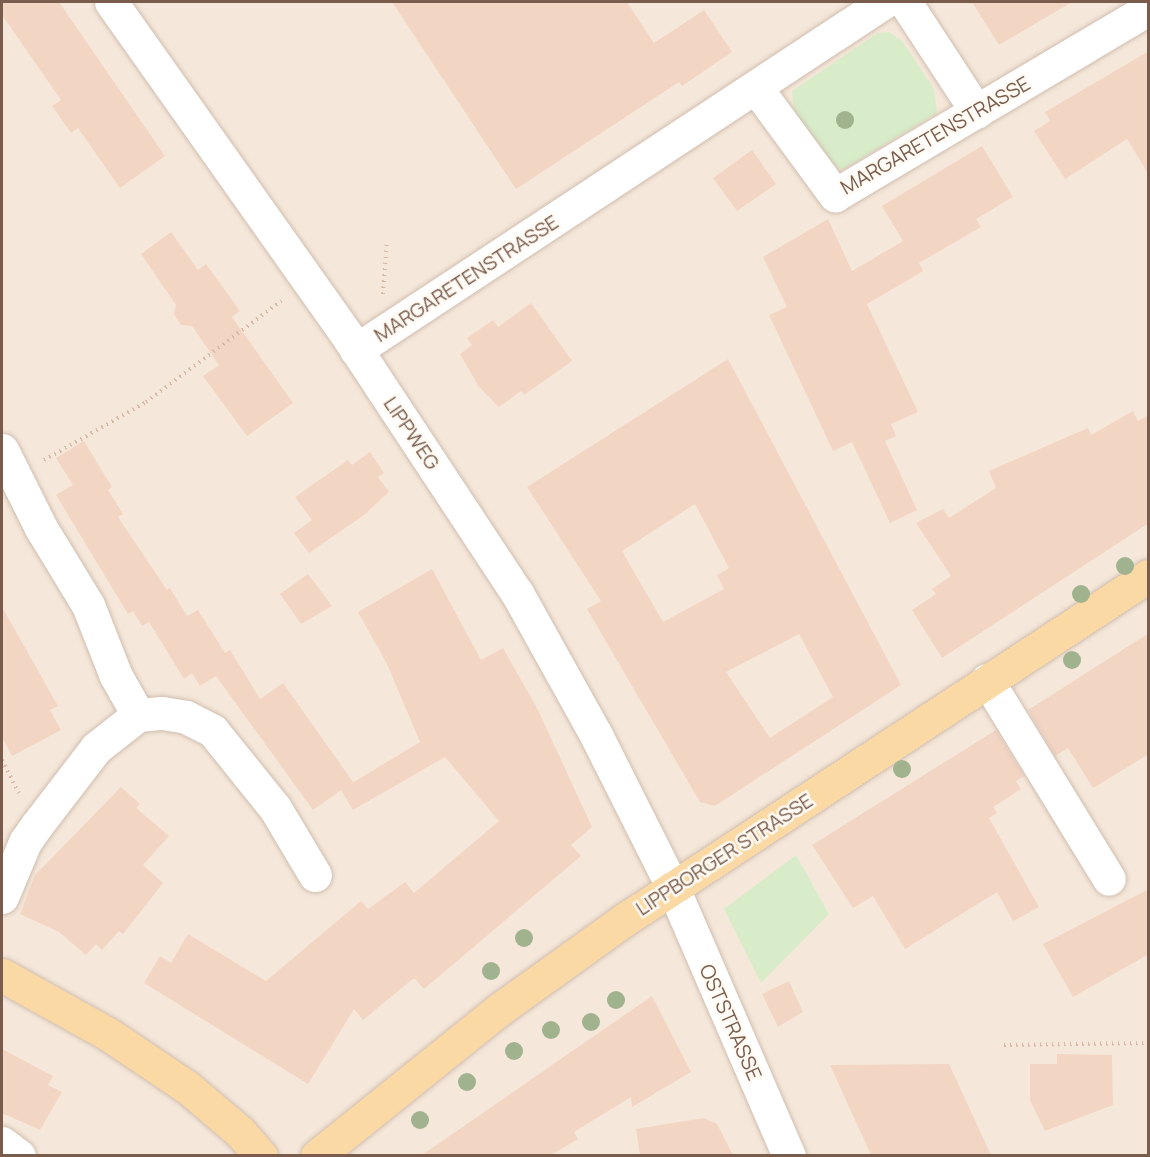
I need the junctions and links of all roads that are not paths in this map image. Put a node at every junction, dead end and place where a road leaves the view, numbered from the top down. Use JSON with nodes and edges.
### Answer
{"nodes":[{"id":1,"x":111,"y":2,"type":"edge"},
{"id":2,"x":884,"y":2,"type":"edge"},
{"id":3,"x":905,"y":2,"type":"edge"},
{"id":4,"x":1149,"y":9,"type":"edge"},
{"id":5,"x":757,"y":89,"type":"junction"},
{"id":6,"x":977,"y":111,"type":"junction"},
{"id":7,"x":353,"y":345,"type":"junction"},
{"id":8,"x":8,"y":463,"type":"edge"},
{"id":9,"x":1149,"y":576,"type":"edge"},
{"id":10,"x":987,"y":680,"type":"junction"},
{"id":11,"x":138,"y":715,"type":"junction"},
{"id":12,"x":315,"y":874,"type":"dead end"},
{"id":13,"x":1109,"y":879,"type":"dead end"},
{"id":14,"x":673,"y":888,"type":"junction"},
{"id":15,"x":2,"y":897,"type":"edge"},
{"id":16,"x":2,"y":975,"type":"edge"},
{"id":17,"x":2,"y":1143,"type":"edge"},
{"id":18,"x":19,"y":1155,"type":"edge"},
{"id":19,"x":261,"y":1155,"type":"edge"},
{"id":20,"x":317,"y":1155,"type":"edge"},
{"id":21,"x":789,"y":1155,"type":"edge"}],
"edges":[{"from":1,"to":7,"type":"street","name":"LIPPWEG"},
{"from":2,"to":5,"type":"street","name":"MARGARETENSTRASSE"},
{"from":3,"to":6,"type":"street"},
{"from":4,"to":6,"type":"street","name":"MARGARETENSTRASSE"},
{"from":5,"to":6,"type":"street","name":"MARGARETENSTRASSE"},
{"from":5,"to":7,"type":"street","name":"MARGARETENSTRASSE"},
{"from":7,"to":14,"type":"street","name":"LIPPWEG"},
{"from":8,"to":11,"type":"street"},
{"from":9,"to":10,"type":"main road","name":"LIPPBORGER STRASSE"},
{"from":10,"to":13,"type":"street"},
{"from":10,"to":14,"type":"main road","name":"LIPPBORGER STRASSE"},
{"from":11,"to":12,"type":"street"},
{"from":11,"to":15,"type":"street"},
{"from":14,"to":20,"type":"main road","name":"LIPPBORGER STRASSE"},
{"from":14,"to":21,"type":"street","name":"OSTSTRASSE"},
{"from":16,"to":19,"type":"main road"},
{"from":17,"to":18,"type":"street"}]}
